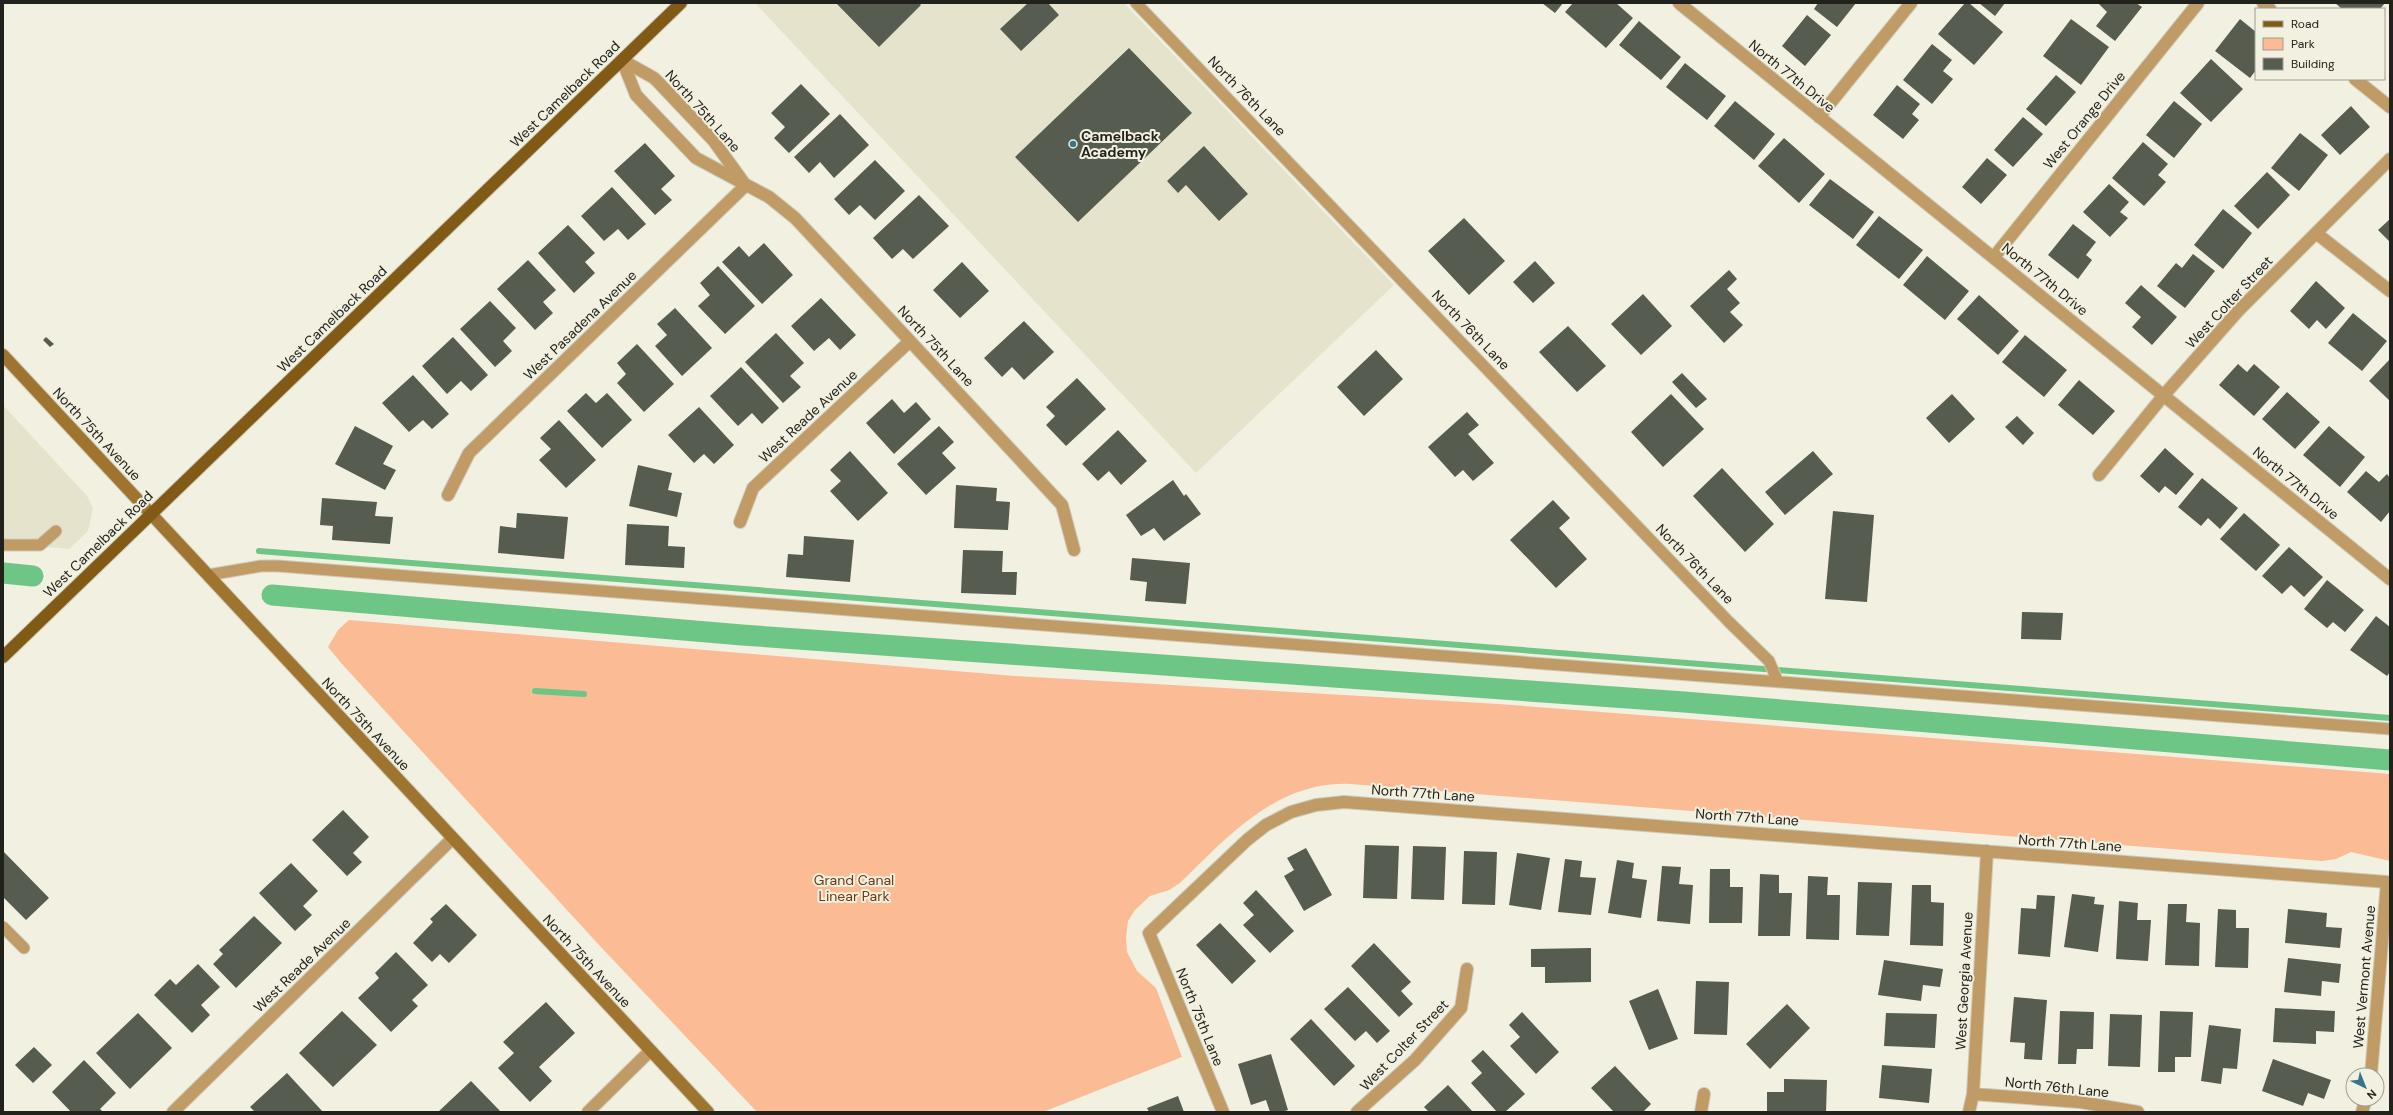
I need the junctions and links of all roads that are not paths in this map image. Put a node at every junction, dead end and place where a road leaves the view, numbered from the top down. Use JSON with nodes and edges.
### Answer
{"nodes":[{"id":1,"x":681,"y":3,"type":"edge"},
{"id":2,"x":1136,"y":3,"type":"edge"},
{"id":3,"x":1679,"y":3,"type":"edge"},
{"id":4,"x":1911,"y":3,"type":"edge"},
{"id":5,"x":2198,"y":3,"type":"edge"},
{"id":6,"x":622,"y":60,"type":"junction"},
{"id":7,"x":2356,"y":80,"type":"edge"},
{"id":8,"x":2390,"y":108,"type":"edge"},
{"id":9,"x":1818,"y":117,"type":"junction"},
{"id":10,"x":2390,"y":159,"type":"edge"},
{"id":11,"x":746,"y":185,"type":"junction"},
{"id":12,"x":2316,"y":233,"type":"junction"},
{"id":13,"x":1994,"y":257,"type":"junction"},
{"id":14,"x":2390,"y":291,"type":"edge"},
{"id":15,"x":910,"y":341,"type":"junction"},
{"id":16,"x":3,"y":355,"type":"edge"},
{"id":17,"x":2164,"y":395,"type":"junction"},
{"id":18,"x":2099,"y":475,"type":"dead end"},
{"id":19,"x":448,"y":495,"type":"dead end"},
{"id":20,"x":151,"y":514,"type":"junction"},
{"id":21,"x":740,"y":522,"type":"dead end"},
{"id":22,"x":56,"y":531,"type":"dead end"},
{"id":23,"x":3,"y":545,"type":"edge"},
{"id":24,"x":1074,"y":550,"type":"dead end"},
{"id":25,"x":208,"y":576,"type":"junction"},
{"id":26,"x":2390,"y":579,"type":"edge"},
{"id":27,"x":3,"y":657,"type":"edge"},
{"id":28,"x":1777,"y":678,"type":"junction"},
{"id":29,"x":2390,"y":729,"type":"edge"},
{"id":30,"x":452,"y":839,"type":"junction"},
{"id":31,"x":1987,"y":851,"type":"junction"},
{"id":32,"x":2387,"y":882,"type":"joint"},
{"id":33,"x":3,"y":927,"type":"edge"},
{"id":34,"x":1149,"y":933,"type":"joint"},
{"id":35,"x":24,"y":948,"type":"dead end"},
{"id":36,"x":1467,"y":969,"type":"dead end"},
{"id":37,"x":650,"y":1052,"type":"junction"},
{"id":38,"x":2372,"y":1067,"type":"edge"},
{"id":39,"x":1704,"y":1094,"type":"dead end"},
{"id":40,"x":1973,"y":1094,"type":"junction"},
{"id":41,"x":173,"y":1112,"type":"edge"},
{"id":42,"x":588,"y":1112,"type":"edge"},
{"id":43,"x":708,"y":1112,"type":"edge"},
{"id":44,"x":1223,"y":1112,"type":"edge"},
{"id":45,"x":1358,"y":1112,"type":"edge"},
{"id":46,"x":1701,"y":1112,"type":"edge"},
{"id":47,"x":1969,"y":1112,"type":"edge"},
{"id":48,"x":2138,"y":1112,"type":"edge"}],
"edges":[{"from":1,"to":6,"type":"main road","name":"West Camelback Road"},
{"from":2,"to":28,"type":"lane","name":"North 76th Lane"},
{"from":3,"to":9,"type":"street","name":"North 77th Drive"},
{"from":4,"to":9,"type":"street"},
{"from":5,"to":13,"type":"street","name":"West Orange Drive"},
{"from":6,"to":11,"type":"street","name":"North 75th Lane"},
{"from":6,"to":11,"type":"street","name":"North 75th Lane"},
{"from":6,"to":20,"type":"main road","name":"West Camelback Road"},
{"from":7,"to":8,"type":"street"},
{"from":9,"to":13,"type":"street","name":"North 77th Drive"},
{"from":10,"to":12,"type":"street","name":"West Colter Street"},
{"from":11,"to":15,"type":"street","name":"North 75th Lane"},
{"from":11,"to":19,"type":"street","name":"West Pasadena Avenue"},
{"from":12,"to":14,"type":"street"},
{"from":12,"to":17,"type":"street","name":"West Colter Street"},
{"from":13,"to":17,"type":"street","name":"North 77th Drive"},
{"from":15,"to":21,"type":"street","name":"West Reade Avenue"},
{"from":15,"to":24,"type":"street","name":"North 75th Lane"},
{"from":16,"to":20,"type":"main road","name":"North 75th Avenue"},
{"from":17,"to":18,"type":"street","name":"West Colter Street"},
{"from":17,"to":26,"type":"street","name":"North 77th Drive"},
{"from":20,"to":25,"type":"main road","name":"North 75th Avenue"},
{"from":20,"to":27,"type":"main road","name":"West Camelback Road"},
{"from":22,"to":23,"type":"lane"},
{"from":25,"to":28,"type":"lane"},
{"from":25,"to":30,"type":"main road","name":"North 75th Avenue"},
{"from":28,"to":29,"type":"lane"},
{"from":30,"to":37,"type":"main road","name":"North 75th Avenue"},
{"from":30,"to":41,"type":"street","name":"West Reade Avenue"},
{"from":31,"to":32,"type":"street","name":"North 77th Lane"},
{"from":31,"to":34,"type":"street","name":"North 77th Lane"},
{"from":31,"to":40,"type":"street","name":"West Georgia Avenue"},
{"from":32,"to":38,"type":"street","name":"West Vermont Avenue"},
{"from":33,"to":35,"type":"lane"},
{"from":34,"to":44,"type":"street","name":"North 75th Lane"},
{"from":36,"to":45,"type":"street","name":"West Colter Street"},
{"from":37,"to":42,"type":"street"},
{"from":37,"to":43,"type":"main road","name":"North 75th Avenue"},
{"from":39,"to":46,"type":"street"},
{"from":40,"to":47,"type":"street","name":"West Georgia Avenue"},
{"from":40,"to":48,"type":"street","name":"North 76th Lane"}]}
